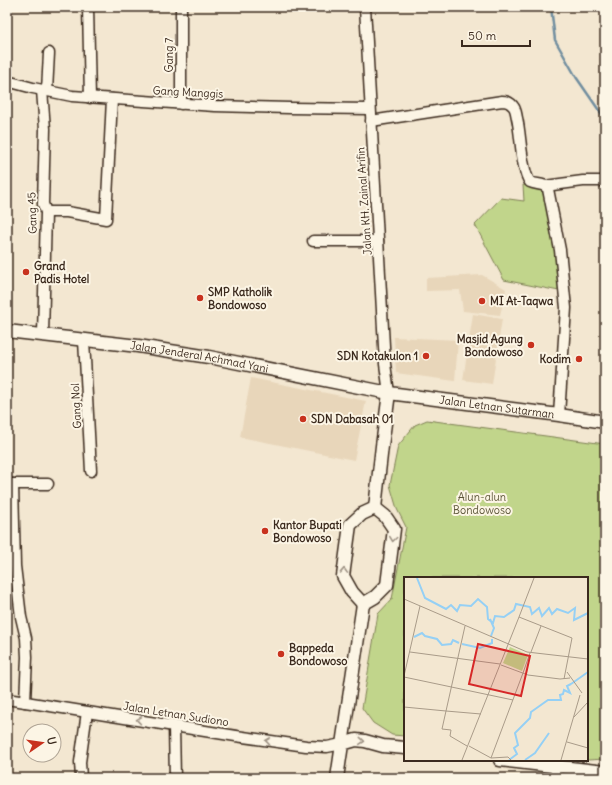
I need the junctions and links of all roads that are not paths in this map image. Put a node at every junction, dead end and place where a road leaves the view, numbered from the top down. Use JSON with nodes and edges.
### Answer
{"nodes":[{"id":1,"x":88,"y":7,"type":"edge"},
{"id":2,"x":181,"y":7,"type":"edge"},
{"id":3,"x":364,"y":7,"type":"edge"},
{"id":4,"x":50,"y":53,"type":"dead end"},
{"id":5,"x":7,"y":81,"type":"edge"},
{"id":6,"x":45,"y":91,"type":"junction"},
{"id":7,"x":90,"y":98,"type":"junction"},
{"id":8,"x":112,"y":99,"type":"junction"},
{"id":9,"x":181,"y":104,"type":"junction"},
{"id":10,"x":370,"y":108,"type":"junction"},
{"id":11,"x":370,"y":120,"type":"junction"},
{"id":12,"x":605,"y":181,"type":"edge"},
{"id":13,"x":546,"y":186,"type":"junction"},
{"id":14,"x":46,"y":212,"type":"junction"},
{"id":15,"x":378,"y":241,"type":"junction"},
{"id":16,"x":313,"y":242,"type":"dead end"},
{"id":17,"x":7,"y":331,"type":"edge"},
{"id":18,"x":43,"y":335,"type":"junction"},
{"id":19,"x":84,"y":340,"type":"junction"},
{"id":20,"x":389,"y":394,"type":"junction"},
{"id":21,"x":558,"y":415,"type":"junction"},
{"id":22,"x":605,"y":422,"type":"edge"},
{"id":23,"x":91,"y":471,"type":"dead end"},
{"id":24,"x":10,"y":484,"type":"edge"},
{"id":25,"x":48,"y":484,"type":"dead end"},
{"id":26,"x":376,"y":508,"type":"junction"},
{"id":27,"x":363,"y":604,"type":"junction"},
{"id":28,"x":7,"y":699,"type":"edge"},
{"id":29,"x":25,"y":702,"type":"junction"},
{"id":30,"x":86,"y":712,"type":"junction"},
{"id":31,"x":174,"y":726,"type":"junction"},
{"id":32,"x":342,"y":744,"type":"junction"},
{"id":33,"x":404,"y":748,"type":"edge"},
{"id":34,"x":505,"y":761,"type":"edge"},
{"id":35,"x":556,"y":772,"type":"edge"},
{"id":36,"x":605,"y":772,"type":"edge"},
{"id":37,"x":80,"y":778,"type":"edge"},
{"id":38,"x":175,"y":778,"type":"edge"},
{"id":39,"x":337,"y":778,"type":"edge"}],
"edges":[{"from":1,"to":7,"type":"street"},
{"from":2,"to":9,"type":"street","name":"Gang 7"},
{"from":3,"to":10,"type":"street","name":"Jalan KH. Zainal Arifin"},
{"from":4,"to":6,"type":"street","name":"Gang 45"},
{"from":5,"to":6,"type":"street","name":"Gang Manggis"},
{"from":6,"to":7,"type":"street","name":"Gang Manggis"},
{"from":6,"to":14,"type":"street","name":"Gang 45"},
{"from":7,"to":8,"type":"street","name":"Gang Manggis"},
{"from":8,"to":9,"type":"street","name":"Gang Manggis"},
{"from":8,"to":14,"type":"street"},
{"from":9,"to":10,"type":"street","name":"Gang Manggis"},
{"from":10,"to":11,"type":"street","name":"Jalan KH. Zainal Arifin"},
{"from":11,"to":13,"type":"street"},
{"from":11,"to":15,"type":"street","name":"Jalan KH. Zainal Arifin"},
{"from":12,"to":13,"type":"street"},
{"from":13,"to":21,"type":"street"},
{"from":14,"to":18,"type":"street","name":"Gang 45"},
{"from":15,"to":16,"type":"street"},
{"from":15,"to":20,"type":"street","name":"Jalan KH. Zainal Arifin"},
{"from":17,"to":18,"type":"main road","name":"Jalan Jenderal Achmad Yani"},
{"from":18,"to":19,"type":"main road","name":"Jalan Jenderal Achmad Yani"},
{"from":19,"to":20,"type":"main road","name":"Jalan Jenderal Achmad Yani"},
{"from":19,"to":23,"type":"street","name":"Gang Nol"},
{"from":20,"to":21,"type":"main road","name":"Jalan Letnan Sutarman"},
{"from":20,"to":26,"type":"main road"},
{"from":21,"to":22,"type":"main road","name":"Jalan Letnan Sutarman"},
{"from":24,"to":25,"type":"street"},
{"from":24,"to":29,"type":"street"},
{"from":26,"to":27,"type":"main road","one_way":true},
{"from":27,"to":26,"type":"main road","one_way":true},
{"from":27,"to":32,"type":"main road"},
{"from":28,"to":29,"type":"street","name":"Jalan Letnan Sudiono"},
{"from":29,"to":30,"type":"street","name":"Jalan Letnan Sudiono"},
{"from":31,"to":30,"type":"street","name":"Jalan Letnan Sudiono","one_way":true},
{"from":30,"to":37,"type":"street"},
{"from":32,"to":31,"type":"street","name":"Jalan Letnan Sudiono","one_way":true},
{"from":31,"to":38,"type":"street"},
{"from":32,"to":33,"type":"main road","one_way":true},
{"from":32,"to":39,"type":"main road"},
{"from":34,"to":35,"type":"main road"},
{"from":35,"to":36,"type":"main road"}]}
